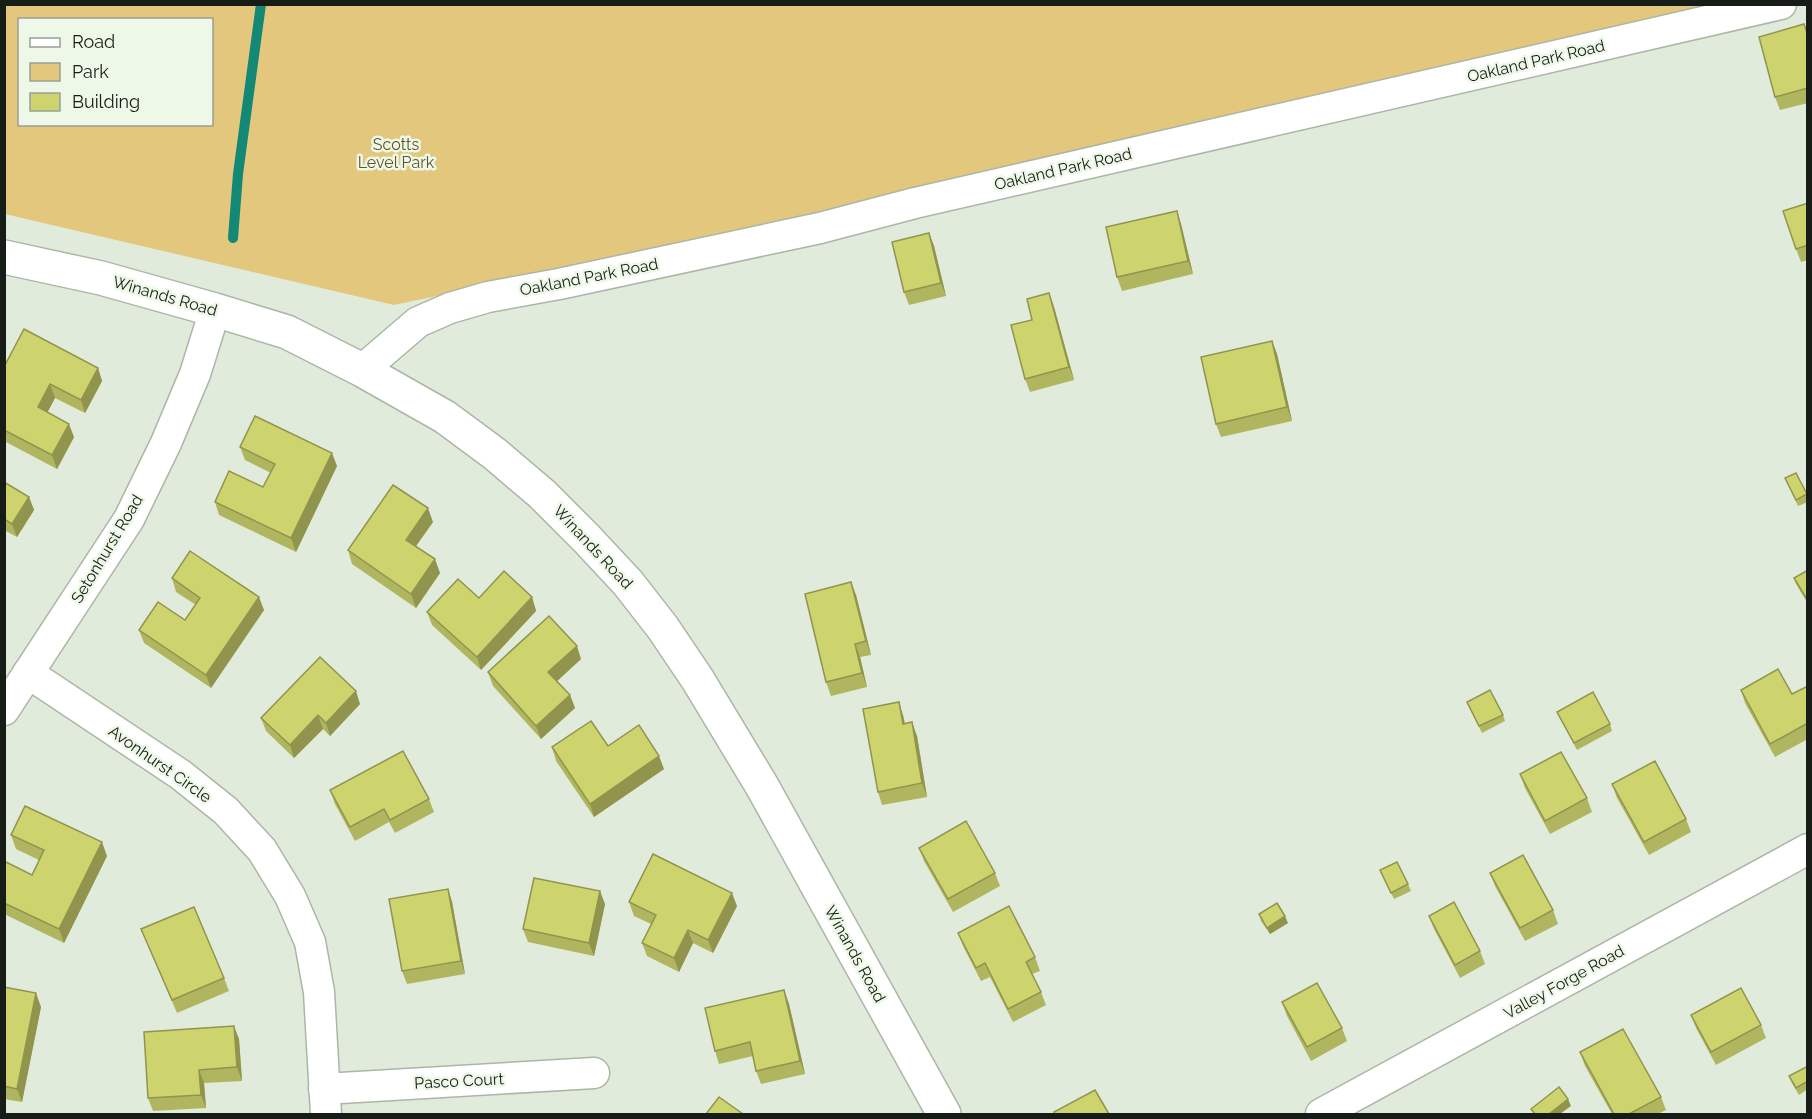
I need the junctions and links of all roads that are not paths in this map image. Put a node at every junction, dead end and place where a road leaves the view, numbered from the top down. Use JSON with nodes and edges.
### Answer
{"nodes":[{"id":1,"x":1781,"y":4,"type":"edge"},
{"id":2,"x":4,"y":257,"type":"edge"},
{"id":3,"x":215,"y":310,"type":"junction"},
{"id":4,"x":362,"y":370,"type":"junction"},
{"id":5,"x":28,"y":673,"type":"junction"},
{"id":6,"x":4,"y":710,"type":"edge"},
{"id":7,"x":1808,"y":849,"type":"edge"},
{"id":8,"x":594,"y":1073,"type":"dead end"},
{"id":9,"x":325,"y":1102,"type":"edge"},
{"id":10,"x":944,"y":1114,"type":"edge"},
{"id":11,"x":1321,"y":1114,"type":"edge"}],
"edges":[{"from":1,"to":4,"type":"street","name":"Oakland Park Road"},
{"from":2,"to":3,"type":"street","name":"Winands Road"},
{"from":3,"to":4,"type":"street","name":"Winands Road"},
{"from":3,"to":5,"type":"street","name":"Setonhurst Road"},
{"from":4,"to":10,"type":"street","name":"Winands Road"},
{"from":5,"to":6,"type":"street","name":"Setonhurst Road"},
{"from":5,"to":9,"type":"street","name":"Avonhurst Circle"},
{"from":7,"to":11,"type":"street","name":"Valley Forge Road"},
{"from":8,"to":9,"type":"street","name":"Pasco Court"}]}
